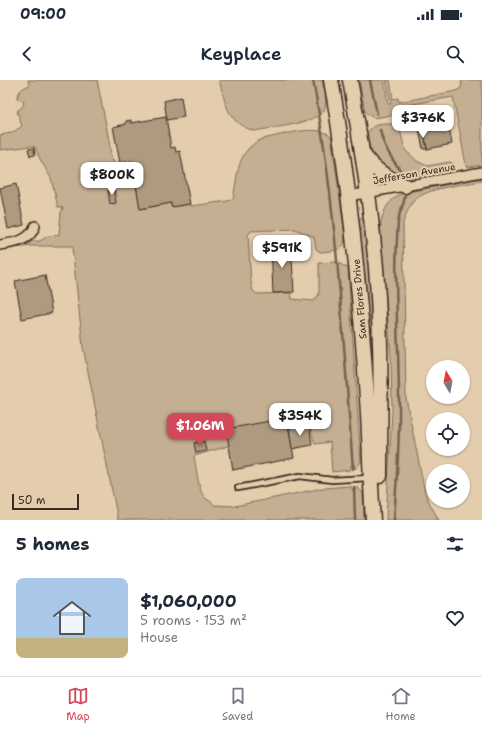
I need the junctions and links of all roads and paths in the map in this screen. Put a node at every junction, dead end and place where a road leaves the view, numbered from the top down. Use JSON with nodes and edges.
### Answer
{"nodes":[{"id":1,"x":331,"y":80,"type":"edge"},
{"id":2,"x":350,"y":80,"type":"edge"},
{"id":3,"x":362,"y":153,"type":"junction"},
{"id":4,"x":482,"y":172,"type":"edge"},
{"id":5,"x":405,"y":186,"type":"junction"},
{"id":6,"x":368,"y":193,"type":"junction"},
{"id":7,"x":349,"y":196,"type":"junction"},
{"id":8,"x":35,"y":226,"type":"dead end"},
{"id":9,"x":0,"y":245,"type":"edge"},
{"id":10,"x":371,"y":478,"type":"junction"},
{"id":11,"x":238,"y":488,"type":"dead end"},
{"id":12,"x":373,"y":520,"type":"edge"},
{"id":13,"x":379,"y":520,"type":"edge"}],
"edges":[{"from":1,"to":7,"type":"main road","name":"Sam Flores Drive"},
{"from":2,"to":3,"type":"main road","name":"Sam Flores Drive"},
{"from":3,"to":5,"type":"main road"},
{"from":3,"to":6,"type":"main road","name":"Sam Flores Drive"},
{"from":4,"to":5,"type":"street","name":"Jefferson Avenue"},
{"from":5,"to":6,"type":"street","name":"Jefferson Avenue"},
{"from":6,"to":7,"type":"street","name":"Jefferson Avenue"},
{"from":6,"to":13,"type":"main road","name":"Sam Flores Drive"},
{"from":7,"to":10,"type":"main road","name":"Sam Flores Drive"},
{"from":8,"to":9,"type":"street"},
{"from":10,"to":11,"type":"lane"},
{"from":10,"to":12,"type":"main road","name":"Sam Flores Drive"}]}
